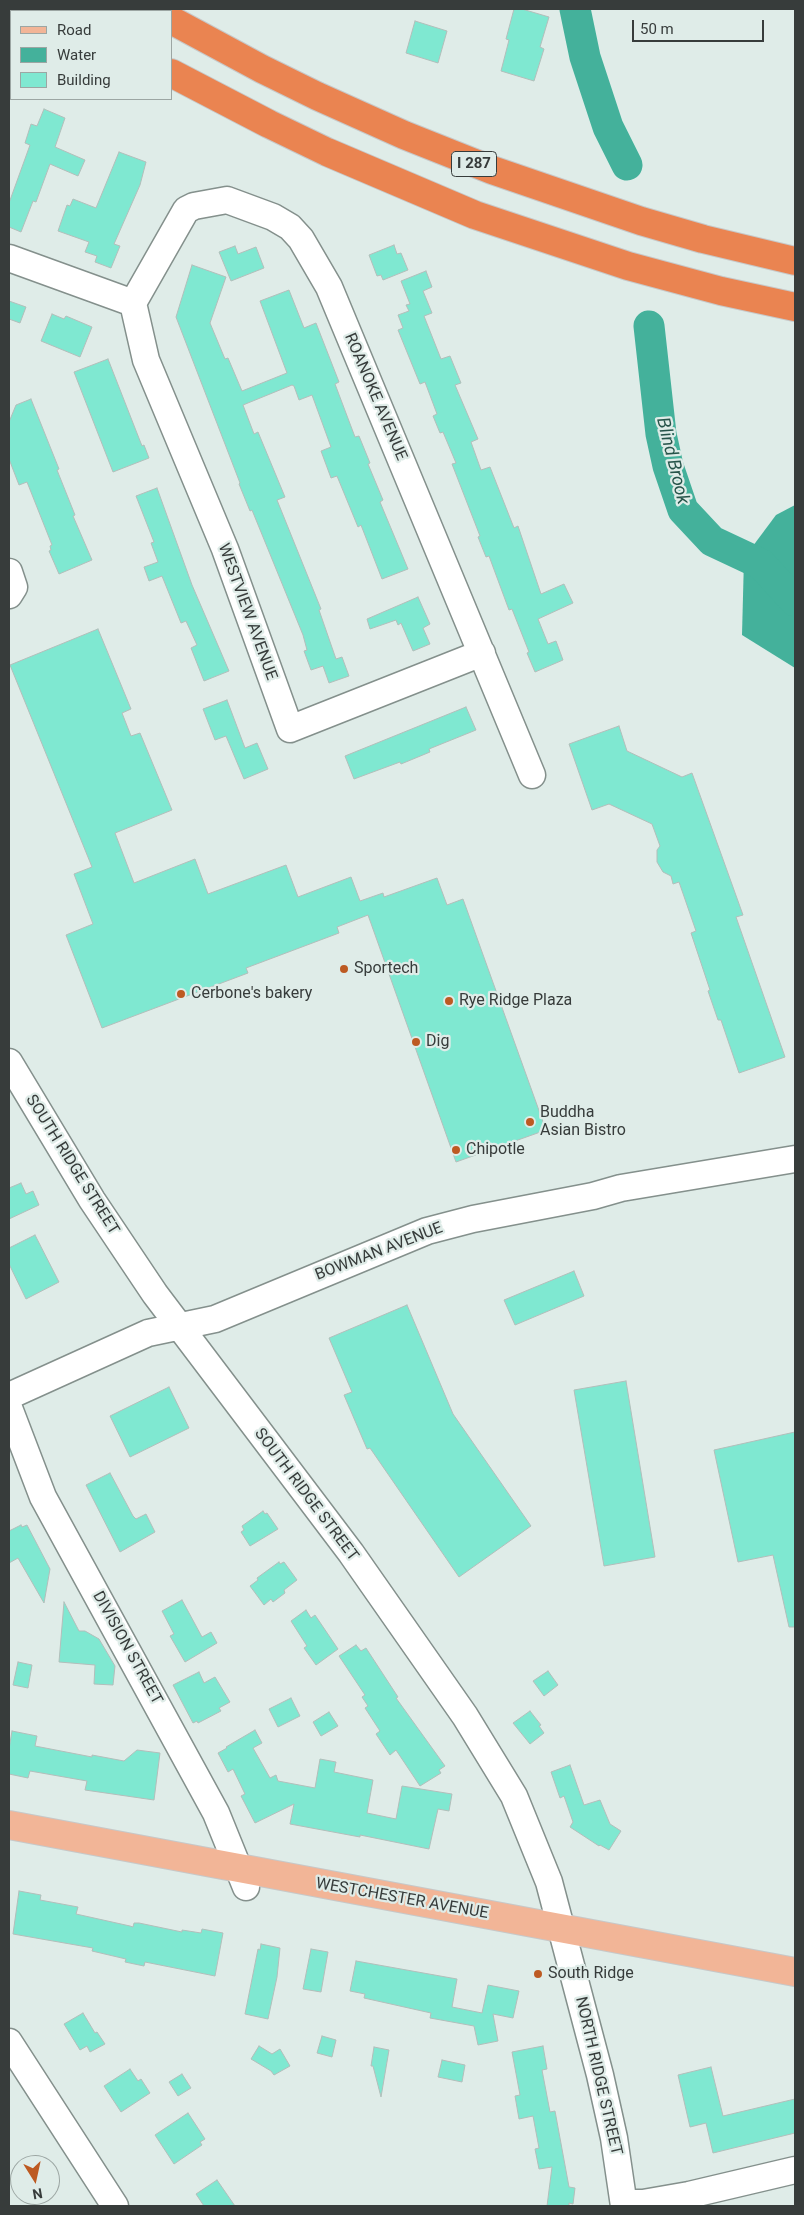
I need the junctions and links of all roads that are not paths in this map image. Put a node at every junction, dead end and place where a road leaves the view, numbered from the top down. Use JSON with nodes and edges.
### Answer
{"nodes":[{"id":1,"x":172,"y":21,"type":"edge"},
{"id":2,"x":172,"y":74,"type":"edge"},
{"id":3,"x":9,"y":258,"type":"edge"},
{"id":4,"x":795,"y":261,"type":"edge"},
{"id":5,"x":133,"y":303,"type":"junction"},
{"id":6,"x":795,"y":307,"type":"edge"},
{"id":7,"x":482,"y":653,"type":"junction"},
{"id":8,"x":532,"y":775,"type":"dead end"},
{"id":9,"x":9,"y":1062,"type":"edge"},
{"id":10,"x":795,"y":1159,"type":"edge"},
{"id":11,"x":180,"y":1326,"type":"junction"},
{"id":12,"x":9,"y":1396,"type":"edge"},
{"id":13,"x":9,"y":1408,"type":"edge"},
{"id":14,"x":9,"y":1825,"type":"edge"},
{"id":15,"x":9,"y":1843,"type":"edge"},
{"id":16,"x":242,"y":1878,"type":"junction"},
{"id":17,"x":564,"y":1938,"type":"junction"},
{"id":18,"x":795,"y":1972,"type":"edge"},
{"id":19,"x":795,"y":1989,"type":"edge"},
{"id":20,"x":9,"y":2042,"type":"edge"},
{"id":21,"x":795,"y":2170,"type":"edge"},
{"id":22,"x":624,"y":2205,"type":"edge"},
{"id":23,"x":115,"y":2206,"type":"edge"}],
"edges":[{"from":1,"to":4,"type":"highway","number":"I 287"},
{"from":2,"to":6,"type":"highway"},
{"from":3,"to":5,"type":"street"},
{"from":5,"to":7,"type":"street","name":"WESTVIEW AVENUE"},
{"from":5,"to":7,"type":"street","name":"ROANOKE AVENUE"},
{"from":7,"to":8,"type":"street","name":"ROANOKE AVENUE"},
{"from":9,"to":11,"type":"street","name":"SOUTH RIDGE STREET"},
{"from":10,"to":11,"type":"street","name":"BOWMAN AVENUE"},
{"from":11,"to":12,"type":"street","name":"BOWMAN AVENUE"},
{"from":11,"to":17,"type":"street","name":"SOUTH RIDGE STREET"},
{"from":13,"to":16,"type":"street","name":"DIVISION STREET"},
{"from":14,"to":16,"type":"main road","name":"WESTCHESTER AVENUE"},
{"from":15,"to":16,"type":"main road","name":"WESTCHESTER AVENUE"},
{"from":16,"to":17,"type":"main road","name":"WESTCHESTER AVENUE"},
{"from":17,"to":18,"type":"main road","name":"WESTCHESTER AVENUE"},
{"from":17,"to":19,"type":"main road","name":"WESTCHESTER AVENUE"},
{"from":17,"to":22,"type":"street","name":"NORTH RIDGE STREET"},
{"from":20,"to":23,"type":"street"},
{"from":21,"to":22,"type":"street"}]}
